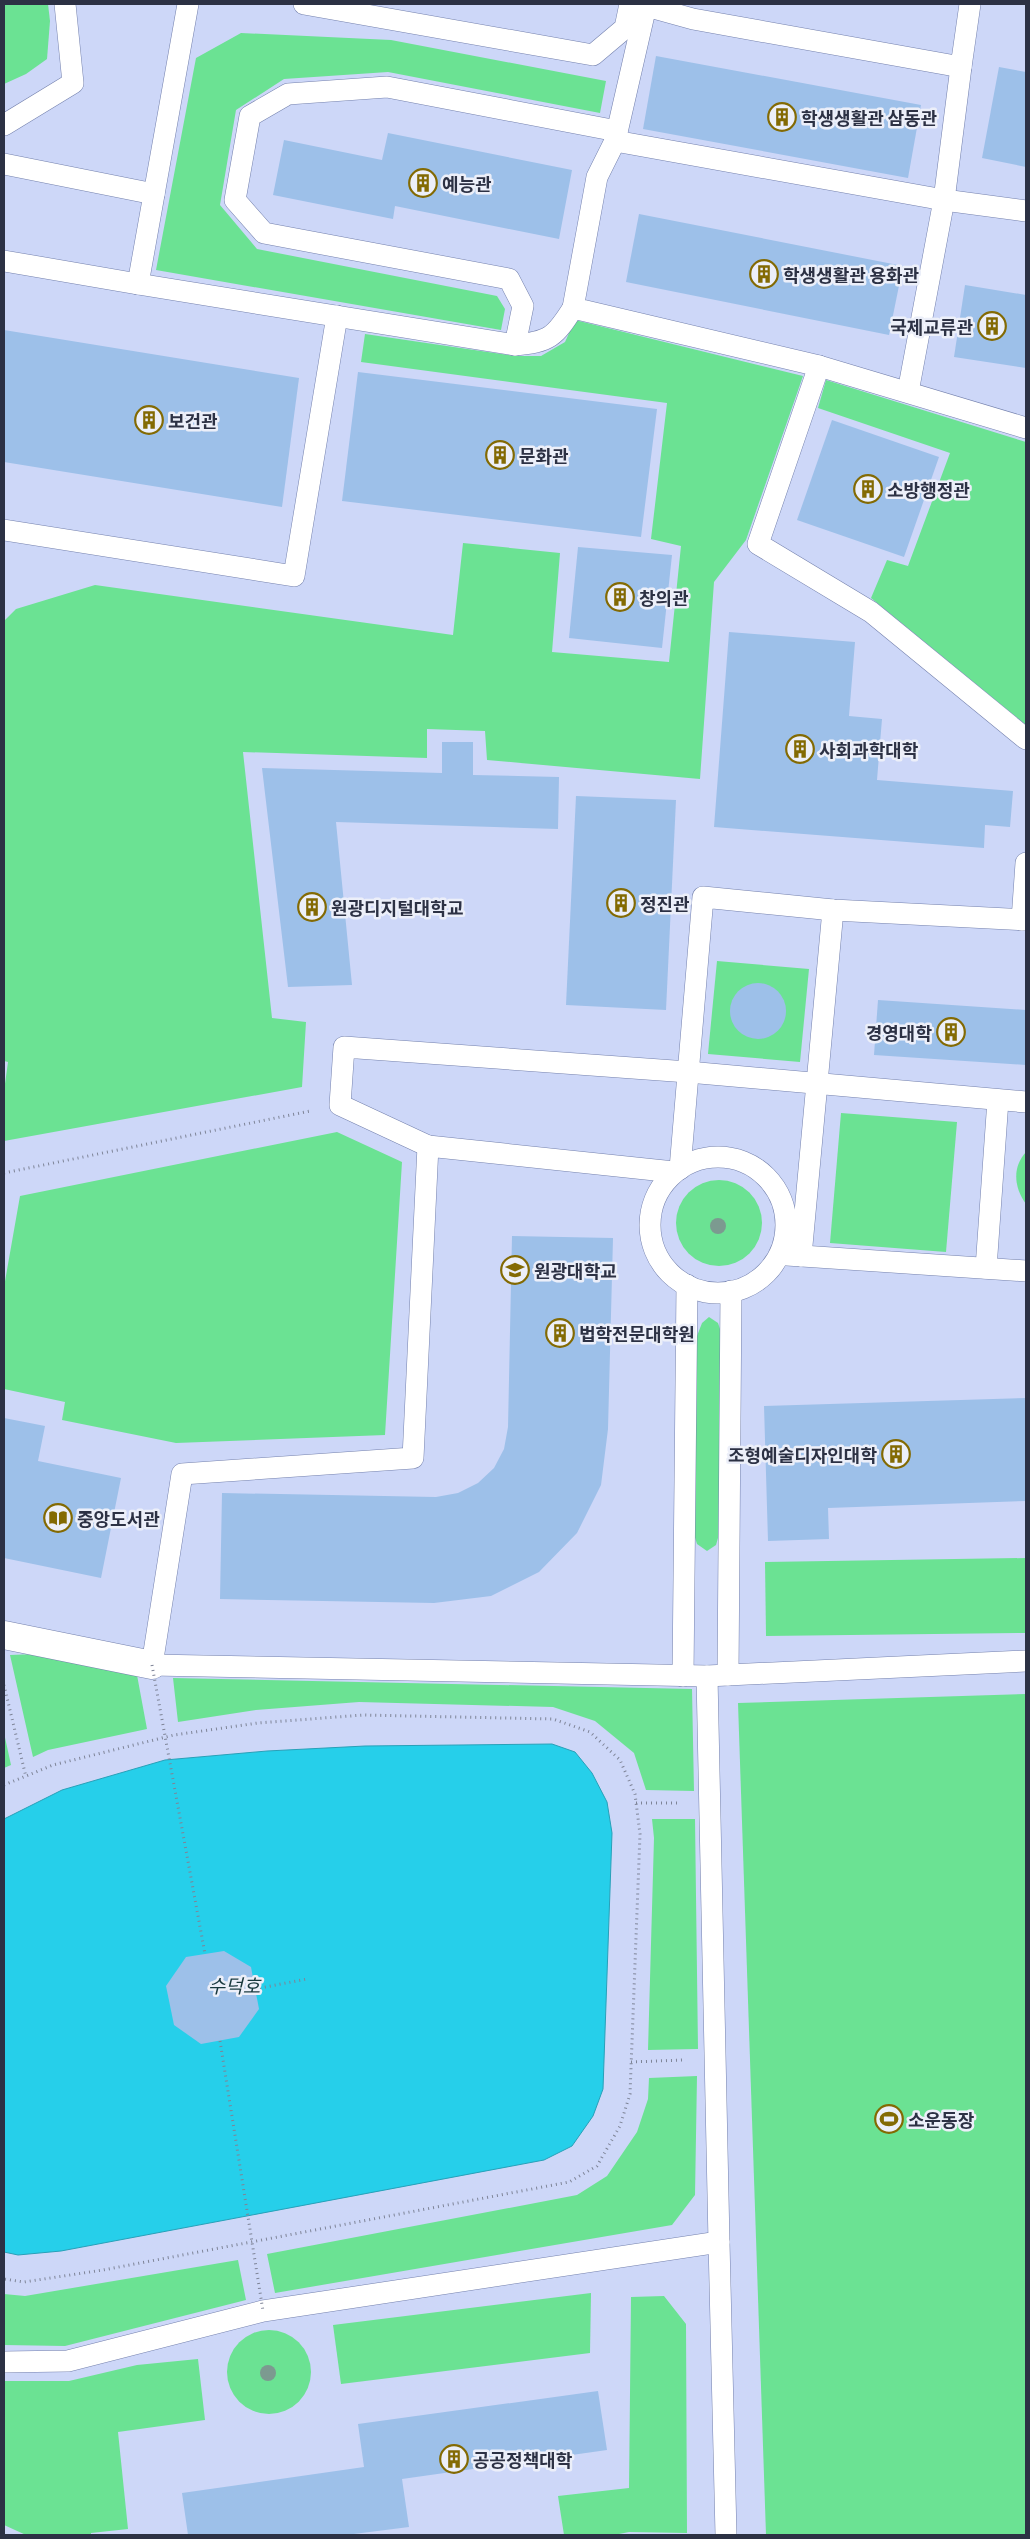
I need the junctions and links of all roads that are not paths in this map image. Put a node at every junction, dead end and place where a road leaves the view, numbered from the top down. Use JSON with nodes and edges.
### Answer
{"nodes":[{"id":1,"x":65,"y":4,"type":"edge"},
{"id":2,"x":188,"y":4,"type":"edge"},
{"id":3,"x":304,"y":4,"type":"edge"},
{"id":4,"x":630,"y":4,"type":"edge"},
{"id":5,"x":970,"y":4,"type":"edge"},
{"id":6,"x":695,"y":12,"type":"edge"},
{"id":7,"x":961,"y":67,"type":"junction"},
{"id":8,"x":4,"y":125,"type":"edge"},
{"id":9,"x":616,"y":136,"type":"junction"},
{"id":10,"x":4,"y":164,"type":"edge"},
{"id":11,"x":154,"y":194,"type":"junction"},
{"id":12,"x":944,"y":200,"type":"junction"},
{"id":13,"x":1026,"y":211,"type":"edge"},
{"id":14,"x":4,"y":261,"type":"edge"},
{"id":15,"x":138,"y":284,"type":"junction"},
{"id":16,"x":573,"y":308,"type":"junction"},
{"id":17,"x":337,"y":316,"type":"junction"},
{"id":18,"x":515,"y":345,"type":"junction"},
{"id":19,"x":819,"y":366,"type":"junction"},
{"id":20,"x":908,"y":392,"type":"junction"},
{"id":21,"x":1026,"y":428,"type":"edge"},
{"id":22,"x":4,"y":530,"type":"edge"},
{"id":23,"x":1026,"y":739,"type":"edge"},
{"id":24,"x":1026,"y":863,"type":"edge"},
{"id":25,"x":833,"y":910,"type":"junction"},
{"id":26,"x":1024,"y":920,"type":"edge"},
{"id":27,"x":688,"y":1072,"type":"junction"},
{"id":28,"x":816,"y":1084,"type":"junction"},
{"id":29,"x":998,"y":1100,"type":"junction"},
{"id":30,"x":1026,"y":1102,"type":"edge"},
{"id":31,"x":428,"y":1146,"type":"junction"},
{"id":32,"x":677,"y":1170,"type":"junction"},
{"id":33,"x":790,"y":1255,"type":"junction"},
{"id":34,"x":986,"y":1268,"type":"junction"},
{"id":35,"x":1026,"y":1271,"type":"edge"},
{"id":36,"x":687,"y":1285,"type":"junction"},
{"id":37,"x":732,"y":1291,"type":"junction"},
{"id":38,"x":4,"y":1635,"type":"edge"},
{"id":39,"x":1026,"y":1661,"type":"edge"},
{"id":40,"x":152,"y":1665,"type":"junction"},
{"id":41,"x":728,"y":1675,"type":"junction"},
{"id":42,"x":683,"y":1676,"type":"junction"},
{"id":43,"x":707,"y":1676,"type":"junction"},
{"id":44,"x":719,"y":2242,"type":"junction"},
{"id":45,"x":4,"y":2362,"type":"edge"},
{"id":46,"x":726,"y":2535,"type":"edge"}],
"edges":[{"from":1,"to":8,"type":"lane"},
{"from":2,"to":11,"type":"lane"},
{"from":3,"to":4,"type":"lane"},
{"from":5,"to":7,"type":"lane"},
{"from":6,"to":7,"type":"lane"},
{"from":6,"to":9,"type":"lane"},
{"from":7,"to":12,"type":"lane"},
{"from":9,"to":12,"type":"lane"},
{"from":9,"to":16,"type":"lane"},
{"from":9,"to":18,"type":"lane"},
{"from":10,"to":11,"type":"lane"},
{"from":11,"to":15,"type":"lane"},
{"from":12,"to":13,"type":"lane"},
{"from":12,"to":20,"type":"lane"},
{"from":14,"to":15,"type":"lane"},
{"from":15,"to":17,"type":"lane"},
{"from":16,"to":18,"type":"lane"},
{"from":16,"to":19,"type":"lane"},
{"from":17,"to":18,"type":"lane"},
{"from":17,"to":22,"type":"lane"},
{"from":19,"to":20,"type":"lane"},
{"from":19,"to":23,"type":"lane"},
{"from":20,"to":21,"type":"lane"},
{"from":24,"to":26,"type":"lane"},
{"from":25,"to":26,"type":"lane"},
{"from":25,"to":27,"type":"lane"},
{"from":25,"to":28,"type":"lane"},
{"from":27,"to":28,"type":"lane"},
{"from":27,"to":31,"type":"lane"},
{"from":27,"to":32,"type":"lane"},
{"from":28,"to":29,"type":"lane"},
{"from":28,"to":33,"type":"lane"},
{"from":29,"to":30,"type":"lane"},
{"from":29,"to":34,"type":"lane"},
{"from":31,"to":32,"type":"lane"},
{"from":31,"to":40,"type":"lane"},
{"from":32,"to":33,"type":"lane"},
{"from":32,"to":36,"type":"lane"},
{"from":33,"to":34,"type":"lane"},
{"from":33,"to":37,"type":"lane"},
{"from":34,"to":35,"type":"lane"},
{"from":36,"to":37,"type":"lane"},
{"from":36,"to":42,"type":"lane"},
{"from":37,"to":41,"type":"lane"},
{"from":38,"to":40,"type":"street"},
{"from":39,"to":41,"type":"lane"},
{"from":40,"to":42,"type":"lane"},
{"from":41,"to":43,"type":"lane"},
{"from":42,"to":43,"type":"lane"},
{"from":43,"to":44,"type":"lane"},
{"from":44,"to":45,"type":"lane"},
{"from":44,"to":46,"type":"lane"}]}
